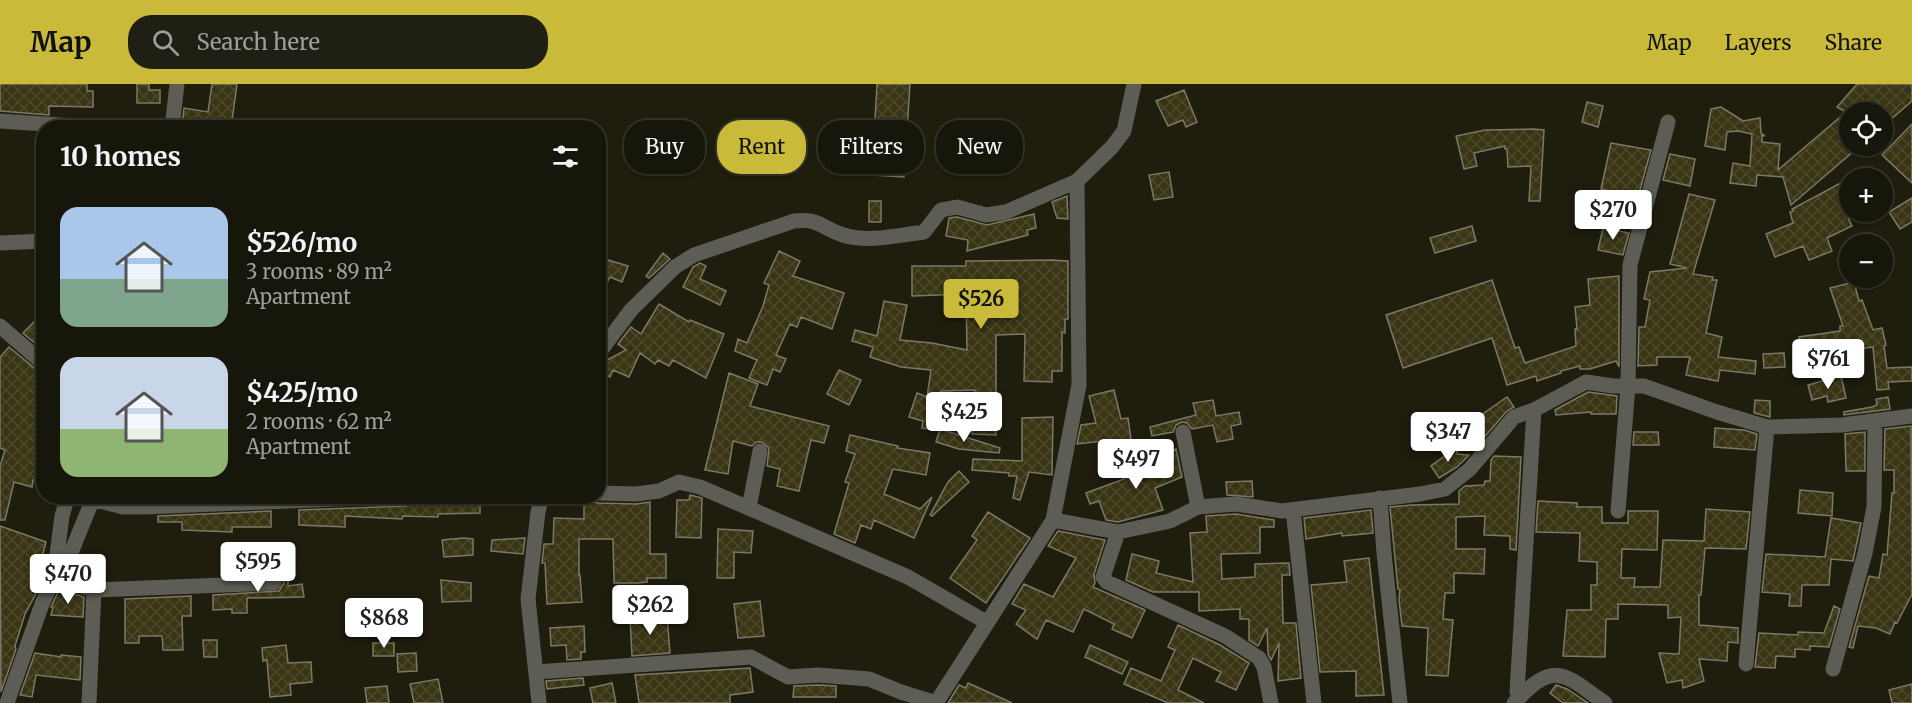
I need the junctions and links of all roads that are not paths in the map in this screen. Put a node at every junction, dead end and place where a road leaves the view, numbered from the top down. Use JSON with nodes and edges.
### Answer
{"nodes":[{"id":1,"x":177,"y":84,"type":"edge"},
{"id":2,"x":1134,"y":84,"type":"edge"},
{"id":3,"x":173,"y":120,"type":"edge"},
{"id":4,"x":0,"y":121,"type":"edge"},
{"id":5,"x":1668,"y":122,"type":"dead end"},
{"id":6,"x":36,"y":123,"type":"edge"},
{"id":7,"x":1077,"y":181,"type":"junction"},
{"id":8,"x":36,"y":241,"type":"edge"},
{"id":9,"x":0,"y":243,"type":"edge"},
{"id":10,"x":0,"y":326,"type":"edge"},
{"id":11,"x":606,"y":343,"type":"edge"},
{"id":12,"x":36,"y":357,"type":"edge"},
{"id":13,"x":1628,"y":386,"type":"junction"},
{"id":14,"x":1534,"y":410,"type":"junction"},
{"id":15,"x":1912,"y":416,"type":"edge"},
{"id":16,"x":1875,"y":421,"type":"junction"},
{"id":17,"x":1767,"y":427,"type":"junction"},
{"id":18,"x":1183,"y":432,"type":"dead end"},
{"id":19,"x":760,"y":451,"type":"dead end"},
{"id":20,"x":606,"y":493,"type":"edge"},
{"id":21,"x":1380,"y":498,"type":"junction"},
{"id":22,"x":66,"y":504,"type":"edge"},
{"id":23,"x":90,"y":504,"type":"edge"},
{"id":24,"x":113,"y":504,"type":"edge"},
{"id":25,"x":215,"y":504,"type":"edge"},
{"id":26,"x":541,"y":504,"type":"edge"},
{"id":27,"x":1198,"y":507,"type":"junction"},
{"id":28,"x":749,"y":508,"type":"junction"},
{"id":29,"x":1293,"y":510,"type":"junction"},
{"id":30,"x":1618,"y":511,"type":"dead end"},
{"id":31,"x":1053,"y":519,"type":"junction"},
{"id":32,"x":1118,"y":532,"type":"junction"},
{"id":33,"x":57,"y":579,"type":"junction"},
{"id":34,"x":274,"y":583,"type":"dead end"},
{"id":35,"x":94,"y":590,"type":"junction"},
{"id":36,"x":986,"y":622,"type":"junction"},
{"id":37,"x":1746,"y":663,"type":"dead end"},
{"id":38,"x":1833,"y":669,"type":"dead end"},
{"id":39,"x":536,"y":672,"type":"junction"},
{"id":40,"x":1517,"y":700,"type":"edge"},
{"id":41,"x":7,"y":703,"type":"edge"},
{"id":42,"x":89,"y":703,"type":"edge"},
{"id":43,"x":538,"y":703,"type":"edge"},
{"id":44,"x":936,"y":703,"type":"edge"},
{"id":45,"x":1271,"y":703,"type":"edge"},
{"id":46,"x":1314,"y":703,"type":"edge"},
{"id":47,"x":1400,"y":703,"type":"edge"},
{"id":48,"x":1605,"y":703,"type":"edge"}],
"edges":[{"from":1,"to":3,"type":"street"},
{"from":2,"to":7,"type":"street"},
{"from":4,"to":6,"type":"street"},
{"from":5,"to":13,"type":"street"},
{"from":7,"to":11,"type":"street"},
{"from":7,"to":31,"type":"street"},
{"from":8,"to":9,"type":"street"},
{"from":10,"to":12,"type":"street"},
{"from":13,"to":14,"type":"street"},
{"from":13,"to":17,"type":"street"},
{"from":13,"to":30,"type":"street"},
{"from":14,"to":21,"type":"street"},
{"from":14,"to":40,"type":"street"},
{"from":15,"to":16,"type":"street"},
{"from":16,"to":17,"type":"street"},
{"from":16,"to":38,"type":"street"},
{"from":17,"to":37,"type":"street"},
{"from":18,"to":27,"type":"street"},
{"from":19,"to":28,"type":"street"},
{"from":20,"to":28,"type":"street"},
{"from":21,"to":29,"type":"street"},
{"from":21,"to":47,"type":"street"},
{"from":22,"to":33,"type":"street"},
{"from":23,"to":33,"type":"street"},
{"from":24,"to":25,"type":"street"},
{"from":26,"to":39,"type":"street"},
{"from":27,"to":29,"type":"street"},
{"from":27,"to":32,"type":"street"},
{"from":28,"to":36,"type":"street"},
{"from":29,"to":46,"type":"street"},
{"from":31,"to":32,"type":"street"},
{"from":31,"to":36,"type":"street"},
{"from":32,"to":45,"type":"street"},
{"from":33,"to":35,"type":"street"},
{"from":33,"to":41,"type":"street"},
{"from":34,"to":35,"type":"street"},
{"from":35,"to":42,"type":"street"},
{"from":36,"to":44,"type":"street"},
{"from":39,"to":43,"type":"street"},
{"from":39,"to":44,"type":"street"},
{"from":40,"to":48,"type":"street"}]}
